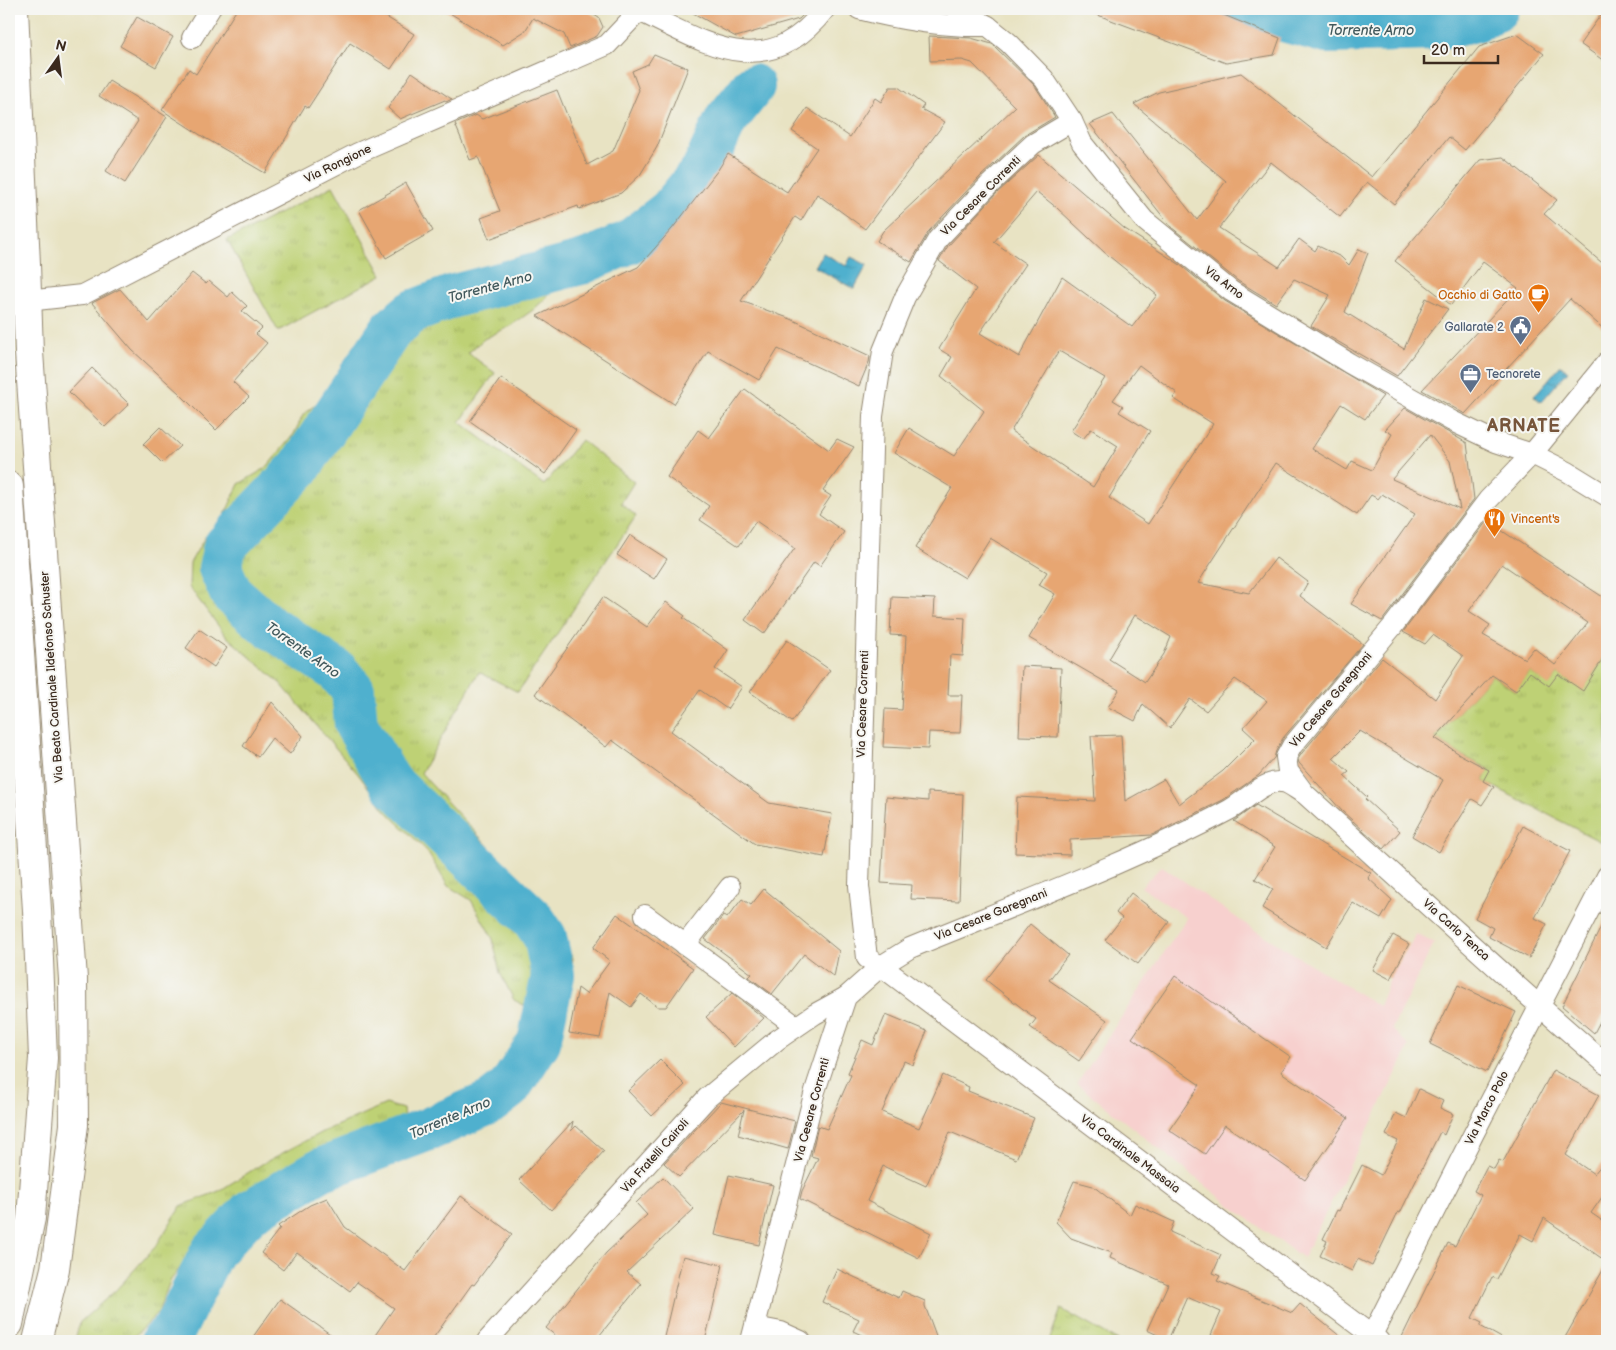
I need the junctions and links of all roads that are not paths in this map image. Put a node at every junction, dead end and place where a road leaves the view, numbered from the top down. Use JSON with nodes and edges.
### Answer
{"nodes":[{"id":1,"x":14,"y":9,"type":"edge"},
{"id":2,"x":210,"y":9,"type":"edge"},
{"id":3,"x":825,"y":9,"type":"edge"},
{"id":4,"x":859,"y":9,"type":"edge"},
{"id":5,"x":957,"y":9,"type":"edge"},
{"id":6,"x":637,"y":10,"type":"edge"},
{"id":7,"x":988,"y":26,"type":"junction"},
{"id":8,"x":192,"y":38,"type":"dead end"},
{"id":9,"x":1072,"y":121,"type":"junction"},
{"id":10,"x":27,"y":301,"type":"junction"},
{"id":11,"x":1607,"y":362,"type":"edge"},
{"id":12,"x":1532,"y":454,"type":"junction"},
{"id":13,"x":9,"y":486,"type":"edge"},
{"id":14,"x":1600,"y":492,"type":"edge"},
{"id":15,"x":1305,"y":794,"type":"junction"},
{"id":16,"x":1607,"y":876,"type":"edge"},
{"id":17,"x":730,"y":887,"type":"dead end"},
{"id":18,"x":645,"y":915,"type":"dead end"},
{"id":19,"x":686,"y":945,"type":"junction"},
{"id":20,"x":881,"y":966,"type":"junction"},
{"id":21,"x":846,"y":997,"type":"junction"},
{"id":22,"x":1539,"y":1006,"type":"junction"},
{"id":23,"x":796,"y":1026,"type":"junction"},
{"id":24,"x":1607,"y":1065,"type":"edge"},
{"id":25,"x":9,"y":1324,"type":"edge"},
{"id":26,"x":753,"y":1334,"type":"edge"},
{"id":27,"x":1373,"y":1339,"type":"edge"},
{"id":28,"x":37,"y":1341,"type":"edge"},
{"id":29,"x":487,"y":1341,"type":"edge"},
{"id":30,"x":801,"y":1341,"type":"edge"}],
"edges":[{"from":1,"to":10,"type":"street","name":"Via Beato Cardinale Ildefonso Schuster"},
{"from":2,"to":8,"type":"street"},
{"from":3,"to":6,"type":"street"},
{"from":4,"to":7,"type":"street"},
{"from":5,"to":7,"type":"street","name":"Via Arno"},
{"from":6,"to":10,"type":"street","name":"Via Rongione"},
{"from":7,"to":9,"type":"street","name":"Via Arno"},
{"from":9,"to":12,"type":"street","name":"Via Arno"},
{"from":9,"to":20,"type":"street","name":"Via Cesare Correnti"},
{"from":10,"to":28,"type":"street","name":"Via Beato Cardinale Ildefonso Schuster"},
{"from":11,"to":12,"type":"street","name":"Via Cesare Garegnani"},
{"from":12,"to":14,"type":"street","name":"Via Arno"},
{"from":12,"to":15,"type":"street","name":"Via Cesare Garegnani"},
{"from":13,"to":25,"type":"street"},
{"from":15,"to":20,"type":"street","name":"Via Cesare Garegnani"},
{"from":15,"to":22,"type":"street","name":"Via Carlo Tenca"},
{"from":16,"to":22,"type":"street","name":"Via Marco Polo"},
{"from":17,"to":19,"type":"street"},
{"from":18,"to":19,"type":"street"},
{"from":19,"to":23,"type":"street"},
{"from":20,"to":21,"type":"street"},
{"from":20,"to":27,"type":"street","name":"Via Cardinale Massaia"},
{"from":21,"to":23,"type":"street","name":"Via Fratelli Cairoli"},
{"from":21,"to":26,"type":"street","name":"Via Cesare Correnti"},
{"from":22,"to":24,"type":"street","name":"Via Carlo Tenca"},
{"from":22,"to":27,"type":"street","name":"Via Marco Polo"},
{"from":23,"to":29,"type":"street","name":"Via Fratelli Cairoli"},
{"from":26,"to":30,"type":"street","name":"Via Cesare Correnti"}]}
